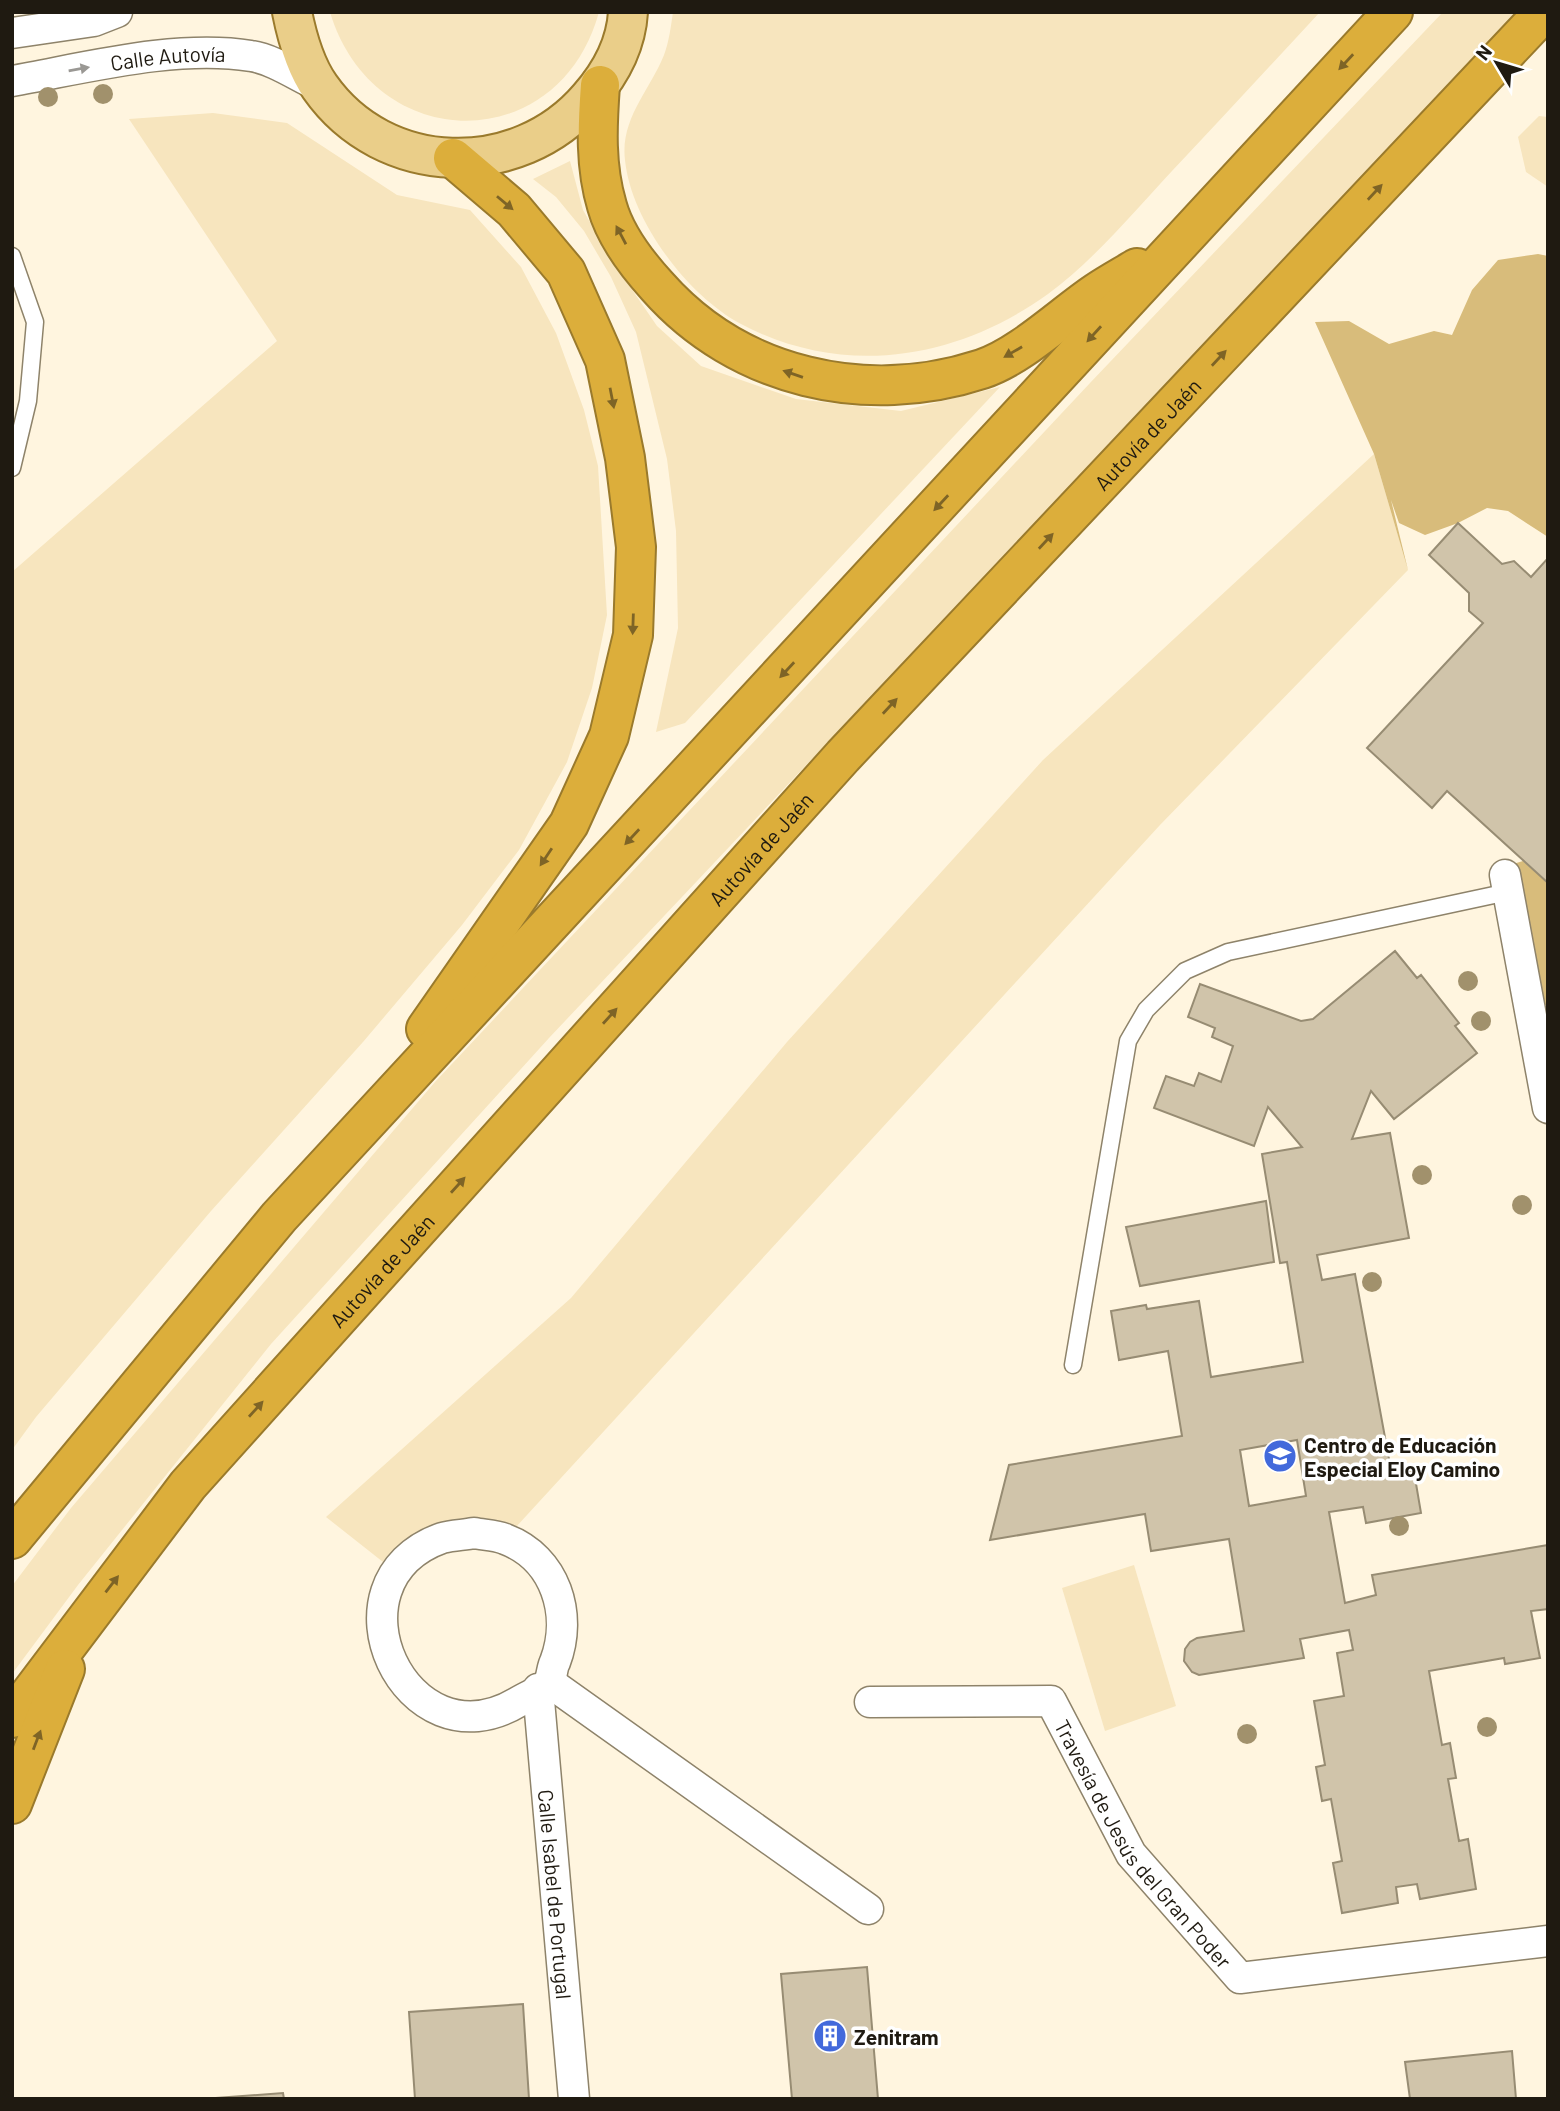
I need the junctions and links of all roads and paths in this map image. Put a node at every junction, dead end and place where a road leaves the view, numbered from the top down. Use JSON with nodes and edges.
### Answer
{"nodes":[{"id":1,"x":117,"y":12,"type":"edge"},
{"id":2,"x":292,"y":12,"type":"edge"},
{"id":3,"x":628,"y":12,"type":"edge"},
{"id":4,"x":1393,"y":12,"type":"edge"},
{"id":5,"x":1545,"y":12,"type":"edge"},
{"id":6,"x":12,"y":33,"type":"edge"},
{"id":7,"x":12,"y":81,"type":"edge"},
{"id":8,"x":600,"y":85,"type":"junction"},
{"id":9,"x":319,"y":86,"type":"junction"},
{"id":10,"x":453,"y":158,"type":"junction"},
{"id":11,"x":1172,"y":247,"type":"junction"},
{"id":12,"x":12,"y":256,"type":"edge"},
{"id":13,"x":12,"y":468,"type":"edge"},
{"id":14,"x":1507,"y":884,"type":"joint"},
{"id":15,"x":1543,"y":1047,"type":"edge"},
{"id":16,"x":1548,"y":1108,"type":"edge"},
{"id":17,"x":345,"y":1144,"type":"junction"},
{"id":18,"x":1073,"y":1365,"type":"dead end"},
{"id":19,"x":12,"y":1539,"type":"edge"},
{"id":20,"x":83,"y":1621,"type":"junction"},
{"id":21,"x":543,"y":1686,"type":"junction"},
{"id":22,"x":870,"y":1702,"type":"dead end"},
{"id":23,"x":12,"y":1718,"type":"edge"},
{"id":24,"x":12,"y":1804,"type":"edge"},
{"id":25,"x":868,"y":1909,"type":"dead end"},
{"id":26,"x":1548,"y":1941,"type":"edge"},
{"id":27,"x":574,"y":2099,"type":"edge"}],
"edges":[{"from":1,"to":6,"type":"street"},
{"from":2,"to":9,"type":"main road"},
{"from":3,"to":8,"type":"main road"},
{"from":4,"to":11,"type":"highway","one_way":true},
{"from":20,"to":5,"type":"highway","name":"Autovía de Jaén","one_way":true},
{"from":7,"to":9,"type":"street","name":"Calle Autovía","one_way":true},
{"from":8,"to":10,"type":"main road"},
{"from":11,"to":8,"type":"highway","one_way":true},
{"from":9,"to":10,"type":"main road"},
{"from":10,"to":17,"type":"highway","one_way":true},
{"from":11,"to":17,"type":"highway","one_way":true},
{"from":12,"to":13,"type":"lane"},
{"from":14,"to":15,"type":"street"},
{"from":14,"to":18,"type":"lane"},
{"from":15,"to":16,"type":"street"},
{"from":17,"to":19,"type":"highway"},
{"from":20,"to":23,"type":"highway","name":"Autovía de Jaén"},
{"from":24,"to":20,"type":"highway","one_way":true},
{"from":21,"to":21,"type":"street"},
{"from":21,"to":25,"type":"street"},
{"from":21,"to":27,"type":"street","name":"Calle Isabel de Portugal"},
{"from":22,"to":26,"type":"street","name":"Travesía de Jesús del Gran Poder"}]}
